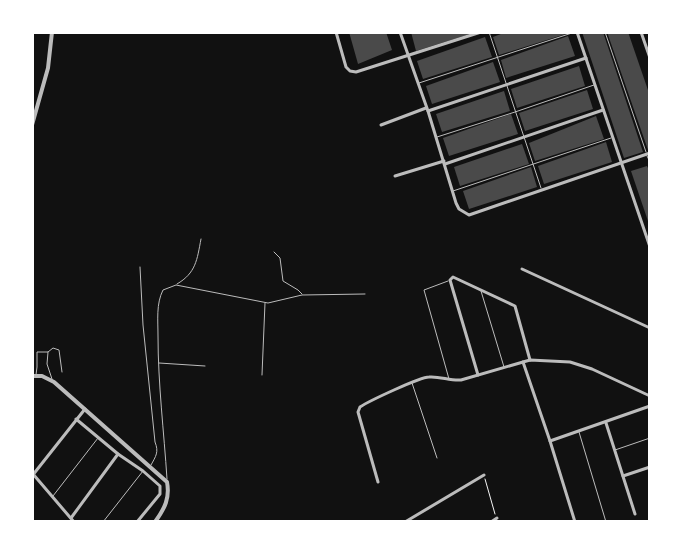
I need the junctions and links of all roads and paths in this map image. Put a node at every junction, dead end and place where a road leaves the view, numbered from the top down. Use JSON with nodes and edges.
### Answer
{"nodes":[{"id":1,"x":52,"y":32,"type":"edge"},
{"id":2,"x":336,"y":32,"type":"edge"},
{"id":3,"x":400,"y":32,"type":"edge"},
{"id":4,"x":481,"y":32,"type":"edge"},
{"id":5,"x":489,"y":32,"type":"edge"},
{"id":6,"x":576,"y":32,"type":"edge"},
{"id":7,"x":605,"y":32,"type":"edge"},
{"id":8,"x":641,"y":32,"type":"edge"},
{"id":9,"x":408,"y":55,"type":"junction"},
{"id":10,"x":586,"y":58,"type":"junction"},
{"id":11,"x":650,"y":58,"type":"edge"},
{"id":12,"x":498,"y":59,"type":"junction"},
{"id":13,"x":418,"y":84,"type":"junction"},
{"id":14,"x":506,"y":85,"type":"junction"},
{"id":15,"x":595,"y":85,"type":"junction"},
{"id":16,"x":427,"y":110,"type":"junction"},
{"id":17,"x":603,"y":110,"type":"junction"},
{"id":18,"x":515,"y":112,"type":"junction"},
{"id":19,"x":33,"y":117,"type":"edge"},
{"id":20,"x":32,"y":125,"type":"edge"},
{"id":21,"x":380,"y":125,"type":"dead end"},
{"id":22,"x":436,"y":137,"type":"junction"},
{"id":23,"x":523,"y":137,"type":"junction"},
{"id":24,"x":613,"y":138,"type":"junction"},
{"id":25,"x":648,"y":153,"type":"edge"},
{"id":26,"x":650,"y":162,"type":"edge"},
{"id":27,"x":445,"y":163,"type":"junction"},
{"id":28,"x":621,"y":163,"type":"junction"},
{"id":29,"x":533,"y":164,"type":"junction"},
{"id":30,"x":395,"y":176,"type":"dead end"},
{"id":31,"x":541,"y":190,"type":"junction"},
{"id":32,"x":453,"y":191,"type":"junction"},
{"id":33,"x":201,"y":239,"type":"dead end"},
{"id":34,"x":650,"y":247,"type":"edge"},
{"id":35,"x":274,"y":252,"type":"dead end"},
{"id":36,"x":140,"y":268,"type":"dead end"},
{"id":37,"x":522,"y":269,"type":"dead end"},
{"id":38,"x":450,"y":280,"type":"junction"},
{"id":39,"x":176,"y":285,"type":"junction"},
{"id":40,"x":481,"y":290,"type":"junction"},
{"id":41,"x":365,"y":294,"type":"dead end"},
{"id":42,"x":302,"y":295,"type":"junction"},
{"id":43,"x":265,"y":302,"type":"junction"},
{"id":44,"x":650,"y":328,"type":"edge"},
{"id":45,"x":48,"y":352,"type":"junction"},
{"id":46,"x":530,"y":360,"type":"junction"},
{"id":47,"x":522,"y":362,"type":"junction"},
{"id":48,"x":158,"y":363,"type":"junction"},
{"id":49,"x":205,"y":366,"type":"dead end"},
{"id":50,"x":504,"y":367,"type":"junction"},
{"id":51,"x":62,"y":372,"type":"dead end"},
{"id":52,"x":262,"y":375,"type":"dead end"},
{"id":53,"x":478,"y":375,"type":"junction"},
{"id":54,"x":34,"y":376,"type":"edge"},
{"id":55,"x":450,"y":380,"type":"junction"},
{"id":56,"x":54,"y":382,"type":"junction"},
{"id":57,"x":412,"y":383,"type":"junction"},
{"id":58,"x":650,"y":396,"type":"edge"},
{"id":59,"x":650,"y":406,"type":"edge"},
{"id":60,"x":85,"y":408,"type":"junction"},
{"id":61,"x":76,"y":419,"type":"junction"},
{"id":62,"x":606,"y":422,"type":"junction"},
{"id":63,"x":579,"y":432,"type":"junction"},
{"id":64,"x":98,"y":438,"type":"junction"},
{"id":65,"x":650,"y":438,"type":"edge"},
{"id":66,"x":550,"y":441,"type":"junction"},
{"id":67,"x":614,"y":450,"type":"junction"},
{"id":68,"x":118,"y":454,"type":"junction"},
{"id":69,"x":438,"y":458,"type":"dead end"},
{"id":70,"x":150,"y":466,"type":"junction"},
{"id":71,"x":650,"y":467,"type":"edge"},
{"id":72,"x":143,"y":471,"type":"junction"},
{"id":73,"x":33,"y":475,"type":"edge"},
{"id":74,"x":484,"y":475,"type":"joint"},
{"id":75,"x":622,"y":476,"type":"junction"},
{"id":76,"x":167,"y":482,"type":"junction"},
{"id":77,"x":378,"y":482,"type":"dead end"},
{"id":78,"x":53,"y":497,"type":"junction"},
{"id":79,"x":635,"y":514,"type":"dead end"},
{"id":80,"x":71,"y":518,"type":"junction"},
{"id":81,"x":497,"y":518,"type":"joint"},
{"id":82,"x":74,"y":522,"type":"edge"},
{"id":83,"x":103,"y":522,"type":"edge"},
{"id":84,"x":137,"y":522,"type":"edge"},
{"id":85,"x":155,"y":522,"type":"edge"},
{"id":86,"x":405,"y":522,"type":"edge"},
{"id":87,"x":491,"y":522,"type":"edge"},
{"id":88,"x":575,"y":522,"type":"edge"},
{"id":89,"x":606,"y":522,"type":"edge"}],
"edges":[{"from":1,"to":19,"type":"street"},
{"from":2,"to":9,"type":"street"},
{"from":3,"to":9,"type":"street"},
{"from":4,"to":9,"type":"street"},
{"from":5,"to":12,"type":"lane"},
{"from":6,"to":10,"type":"street"},
{"from":6,"to":12,"type":"lane"},
{"from":7,"to":25,"type":"lane"},
{"from":8,"to":11,"type":"street"},
{"from":9,"to":13,"type":"street"},
{"from":10,"to":14,"type":"street"},
{"from":10,"to":15,"type":"street"},
{"from":12,"to":13,"type":"lane"},
{"from":12,"to":14,"type":"lane"},
{"from":13,"to":16,"type":"street"},
{"from":14,"to":16,"type":"street"},
{"from":14,"to":18,"type":"lane"},
{"from":15,"to":17,"type":"street"},
{"from":15,"to":18,"type":"lane"},
{"from":16,"to":21,"type":"street"},
{"from":16,"to":22,"type":"street"},
{"from":17,"to":23,"type":"street"},
{"from":17,"to":24,"type":"street"},
{"from":18,"to":22,"type":"lane"},
{"from":18,"to":23,"type":"lane"},
{"from":19,"to":20,"type":"street"},
{"from":22,"to":27,"type":"street"},
{"from":23,"to":27,"type":"street"},
{"from":23,"to":29,"type":"lane"},
{"from":24,"to":28,"type":"street"},
{"from":24,"to":29,"type":"lane"},
{"from":25,"to":26,"type":"lane"},
{"from":25,"to":28,"type":"street"},
{"from":27,"to":30,"type":"street"},
{"from":27,"to":32,"type":"street"},
{"from":28,"to":31,"type":"street"},
{"from":28,"to":34,"type":"street"},
{"from":29,"to":31,"type":"lane"},
{"from":29,"to":32,"type":"lane"},
{"from":31,"to":32,"type":"street"},
{"from":33,"to":39,"type":"lane"},
{"from":35,"to":42,"type":"lane"},
{"from":36,"to":70,"type":"lane"},
{"from":37,"to":44,"type":"street"},
{"from":38,"to":40,"type":"street"},
{"from":38,"to":53,"type":"street"},
{"from":38,"to":55,"type":"lane"},
{"from":39,"to":43,"type":"lane"},
{"from":39,"to":48,"type":"lane"},
{"from":40,"to":46,"type":"street"},
{"from":40,"to":50,"type":"lane"},
{"from":41,"to":42,"type":"lane"},
{"from":42,"to":43,"type":"lane"},
{"from":43,"to":52,"type":"lane"},
{"from":45,"to":51,"type":"lane"},
{"from":45,"to":54,"type":"lane"},
{"from":45,"to":56,"type":"lane"},
{"from":46,"to":47,"type":"street"},
{"from":46,"to":58,"type":"street"},
{"from":47,"to":50,"type":"street"},
{"from":47,"to":66,"type":"street"},
{"from":48,"to":49,"type":"lane"},
{"from":48,"to":76,"type":"lane"},
{"from":50,"to":53,"type":"street"},
{"from":53,"to":55,"type":"street"},
{"from":54,"to":56,"type":"street"},
{"from":55,"to":57,"type":"street"},
{"from":56,"to":60,"type":"street"},
{"from":57,"to":69,"type":"lane"},
{"from":57,"to":77,"type":"street"},
{"from":59,"to":62,"type":"street"},
{"from":60,"to":61,"type":"street"},
{"from":60,"to":70,"type":"street"},
{"from":61,"to":64,"type":"street"},
{"from":61,"to":73,"type":"street"},
{"from":62,"to":63,"type":"street"},
{"from":62,"to":67,"type":"street"},
{"from":63,"to":66,"type":"street"},
{"from":63,"to":89,"type":"lane"},
{"from":64,"to":68,"type":"street"},
{"from":64,"to":78,"type":"lane"},
{"from":65,"to":67,"type":"lane"},
{"from":66,"to":88,"type":"street"},
{"from":67,"to":75,"type":"street"},
{"from":68,"to":72,"type":"street"},
{"from":68,"to":80,"type":"street"},
{"from":70,"to":76,"type":"street"},
{"from":71,"to":75,"type":"street"},
{"from":72,"to":83,"type":"lane"},
{"from":72,"to":84,"type":"street"},
{"from":73,"to":78,"type":"street"},
{"from":74,"to":81,"type":"path"},
{"from":74,"to":86,"type":"street"},
{"from":75,"to":79,"type":"street"},
{"from":76,"to":85,"type":"street"},
{"from":78,"to":80,"type":"street"},
{"from":80,"to":82,"type":"street"},
{"from":81,"to":87,"type":"street"}]}
